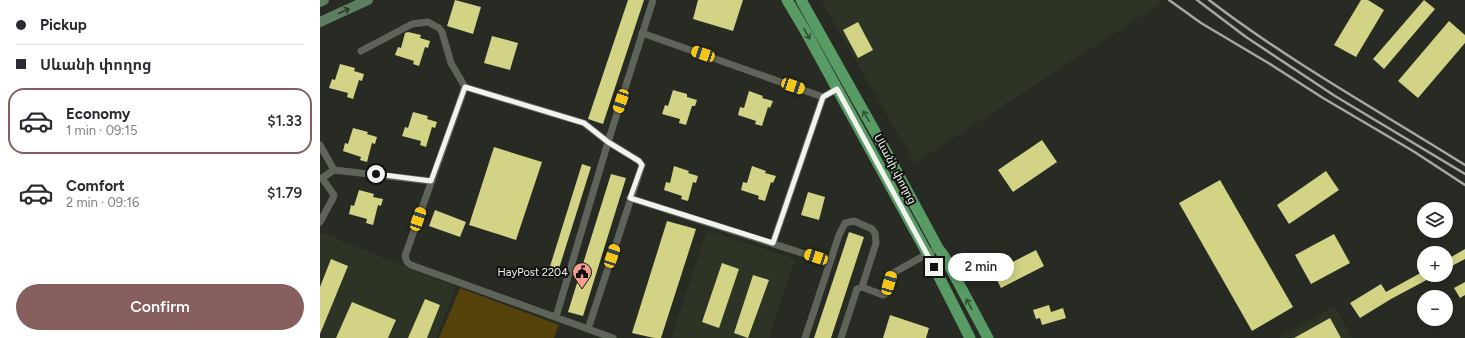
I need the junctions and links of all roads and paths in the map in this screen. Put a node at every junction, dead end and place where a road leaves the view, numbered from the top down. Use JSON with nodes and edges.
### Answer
{"nodes":[{"id":1,"x":324,"y":0,"type":"edge"},
{"id":2,"x":368,"y":0,"type":"edge"},
{"id":3,"x":653,"y":0,"type":"edge"},
{"id":4,"x":787,"y":0,"type":"edge"},
{"id":5,"x":801,"y":0,"type":"edge"},
{"id":6,"x":320,"y":2,"type":"edge"},
{"id":7,"x":320,"y":22,"type":"edge"},
{"id":8,"x":642,"y":33,"type":"junction"},
{"id":9,"x":361,"y":51,"type":"dead end"},
{"id":10,"x":465,"y":87,"type":"junction"},
{"id":11,"x":837,"y":89,"type":"junction"},
{"id":12,"x":823,"y":97,"type":"junction"},
{"id":13,"x":608,"y":142,"type":"junction"},
{"id":14,"x":320,"y":145,"type":"edge"},
{"id":15,"x":334,"y":170,"type":"junction"},
{"id":16,"x":321,"y":178,"type":"edge"},
{"id":17,"x":431,"y":181,"type":"junction"},
{"id":18,"x":630,"y":198,"type":"junction"},
{"id":19,"x":320,"y":222,"type":"edge"},
{"id":20,"x":773,"y":243,"type":"junction"},
{"id":21,"x":938,"y":248,"type":"junction"},
{"id":22,"x":927,"y":253,"type":"junction"},
{"id":23,"x":830,"y":262,"type":"junction"},
{"id":24,"x":862,"y":287,"type":"junction"},
{"id":25,"x":556,"y":317,"type":"junction"},
{"id":26,"x":588,"y":329,"type":"junction"},
{"id":27,"x":613,"y":338,"type":"edge"},
{"id":28,"x":805,"y":338,"type":"edge"},
{"id":29,"x":842,"y":338,"type":"edge"},
{"id":30,"x":970,"y":338,"type":"edge"},
{"id":31,"x":988,"y":338,"type":"edge"}],
"edges":[{"from":1,"to":6,"type":"main road"},
{"from":7,"to":2,"type":"main road","one_way":true},
{"from":3,"to":8,"type":"street"},
{"from":4,"to":11,"type":"main road","name":"Սևանի փողոց","one_way":true},
{"from":21,"to":5,"type":"main road","name":"Սևանի փողոց","one_way":true},
{"from":8,"to":12,"type":"street"},
{"from":8,"to":13,"type":"street"},
{"from":9,"to":10,"type":"street"},
{"from":10,"to":13,"type":"street"},
{"from":10,"to":17,"type":"street"},
{"from":11,"to":12,"type":"street"},
{"from":11,"to":22,"type":"main road","name":"Սևանի փողոց"},
{"from":12,"to":20,"type":"street"},
{"from":13,"to":18,"type":"street"},
{"from":13,"to":25,"type":"street"},
{"from":14,"to":15,"type":"street"},
{"from":15,"to":16,"type":"street"},
{"from":15,"to":17,"type":"street"},
{"from":16,"to":19,"type":"street"},
{"from":17,"to":25,"type":"street"},
{"from":18,"to":20,"type":"street"},
{"from":18,"to":26,"type":"street"},
{"from":20,"to":23,"type":"street"},
{"from":21,"to":22,"type":"street"},
{"from":31,"to":21,"type":"main road","name":"Սևանի փողոց","one_way":true},
{"from":22,"to":24,"type":"street"},
{"from":22,"to":30,"type":"main road","name":"Սևանի փողոց"},
{"from":23,"to":24,"type":"street"},
{"from":23,"to":28,"type":"street"},
{"from":24,"to":29,"type":"street"},
{"from":25,"to":26,"type":"street"},
{"from":26,"to":27,"type":"street"}]}
